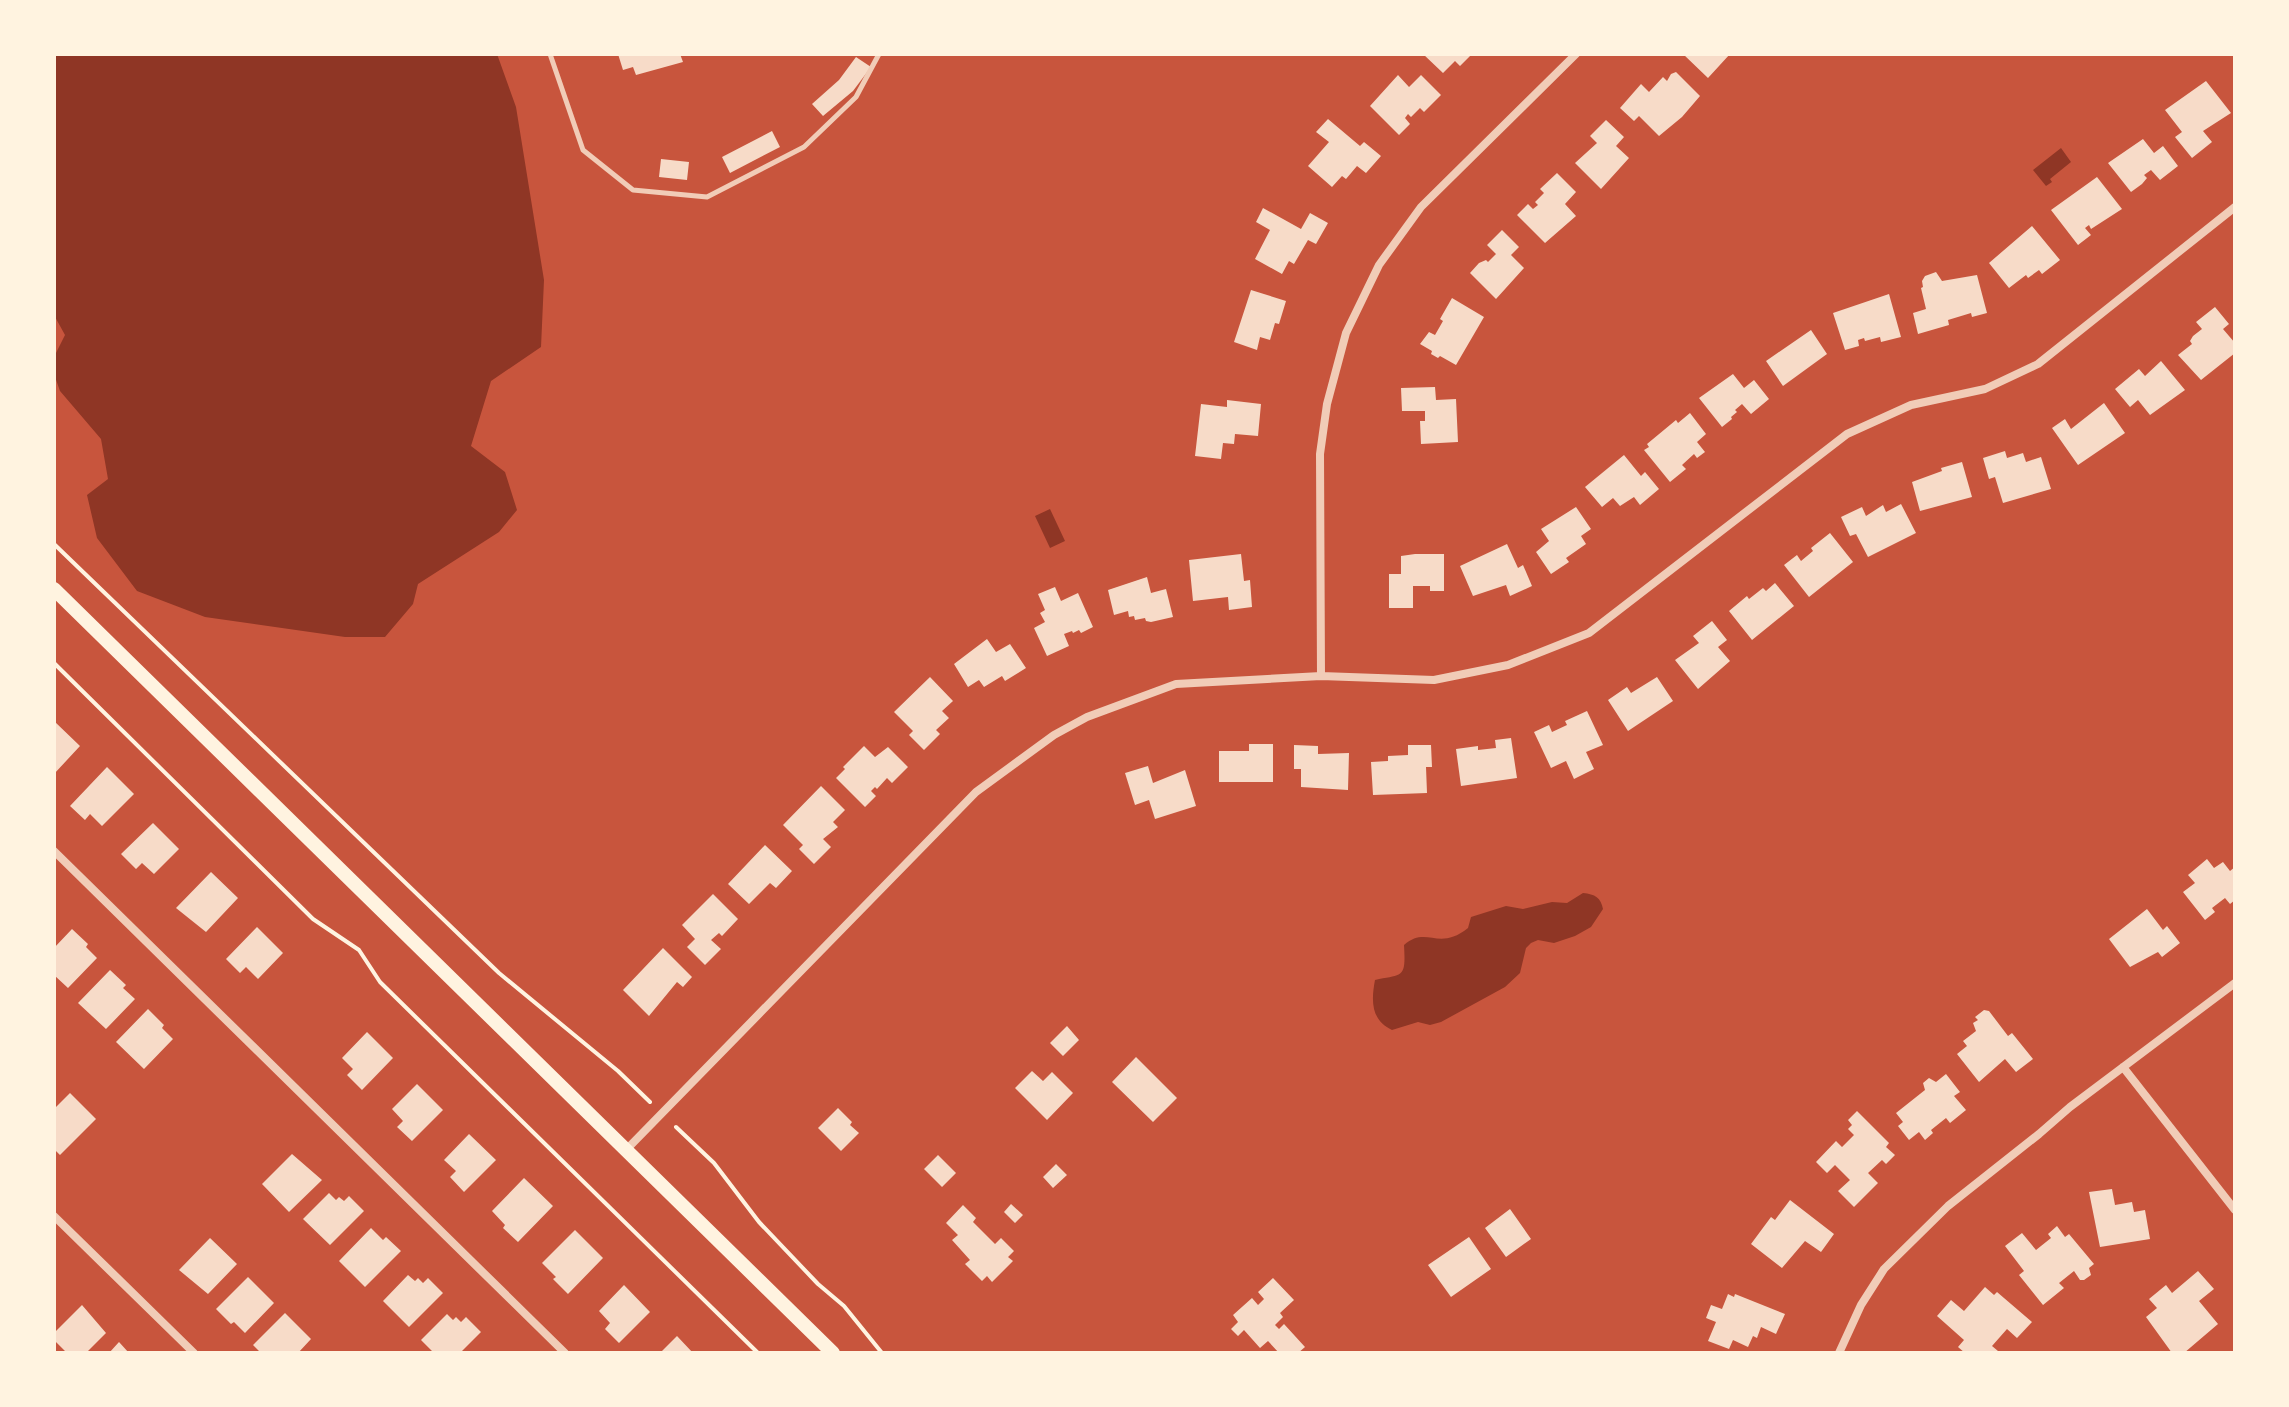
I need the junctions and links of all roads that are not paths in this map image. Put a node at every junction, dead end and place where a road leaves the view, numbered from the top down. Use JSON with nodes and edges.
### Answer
{"nodes":[{"id":1,"x":550,"y":54,"type":"edge"},
{"id":2,"x":879,"y":54,"type":"edge"},
{"id":3,"x":1576,"y":54,"type":"edge"},
{"id":4,"x":2235,"y":207,"type":"edge"},
{"id":5,"x":57,"y":599,"type":"edge"},
{"id":6,"x":1321,"y":676,"type":"junction"},
{"id":7,"x":54,"y":851,"type":"edge"},
{"id":8,"x":2235,"y":983,"type":"edge"},
{"id":9,"x":2123,"y":1067,"type":"junction"},
{"id":10,"x":626,"y":1150,"type":"junction"},
{"id":11,"x":2235,"y":1210,"type":"edge"},
{"id":12,"x":54,"y":1216,"type":"edge"},
{"id":13,"x":194,"y":1353,"type":"edge"},
{"id":14,"x":565,"y":1353,"type":"edge"},
{"id":15,"x":833,"y":1353,"type":"edge"},
{"id":16,"x":1839,"y":1353,"type":"edge"}],
"edges":[{"from":1,"to":2,"type":"lane"},
{"from":3,"to":6,"type":"street"},
{"from":4,"to":6,"type":"street"},
{"from":5,"to":10,"type":"main road"},
{"from":6,"to":10,"type":"street"},
{"from":7,"to":14,"type":"street"},
{"from":8,"to":9,"type":"street"},
{"from":9,"to":11,"type":"street"},
{"from":9,"to":16,"type":"street"},
{"from":10,"to":15,"type":"main road"},
{"from":12,"to":13,"type":"street"}]}
